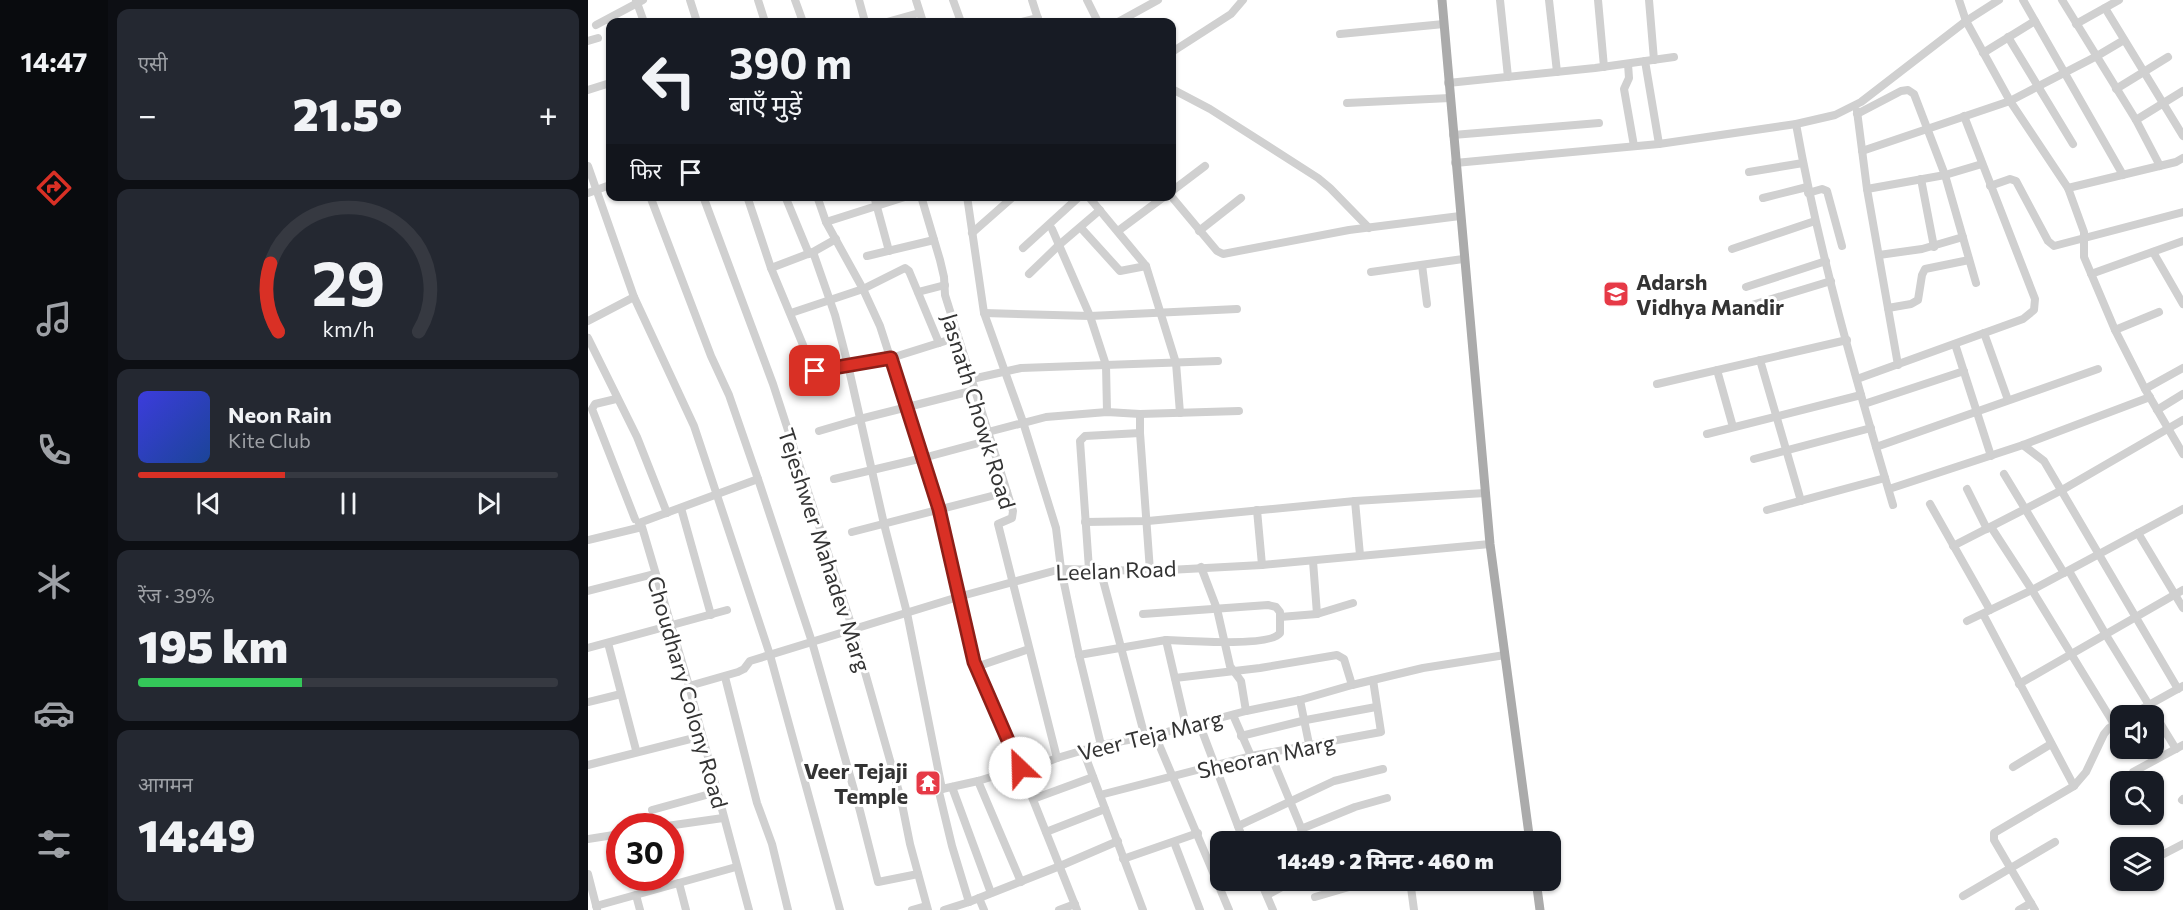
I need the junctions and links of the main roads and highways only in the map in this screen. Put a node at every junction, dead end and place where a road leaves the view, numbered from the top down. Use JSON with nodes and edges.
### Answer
{"nodes":[{"id":1,"x":1442,"y":0,"type":"edge"},
{"id":2,"x":1529,"y":831,"type":"edge"},
{"id":3,"x":1537,"y":891,"type":"edge"},
{"id":4,"x":1539,"y":910,"type":"edge"}],
"edges":[{"from":1,"to":2,"type":"main road"},
{"from":3,"to":4,"type":"main road"}]}
